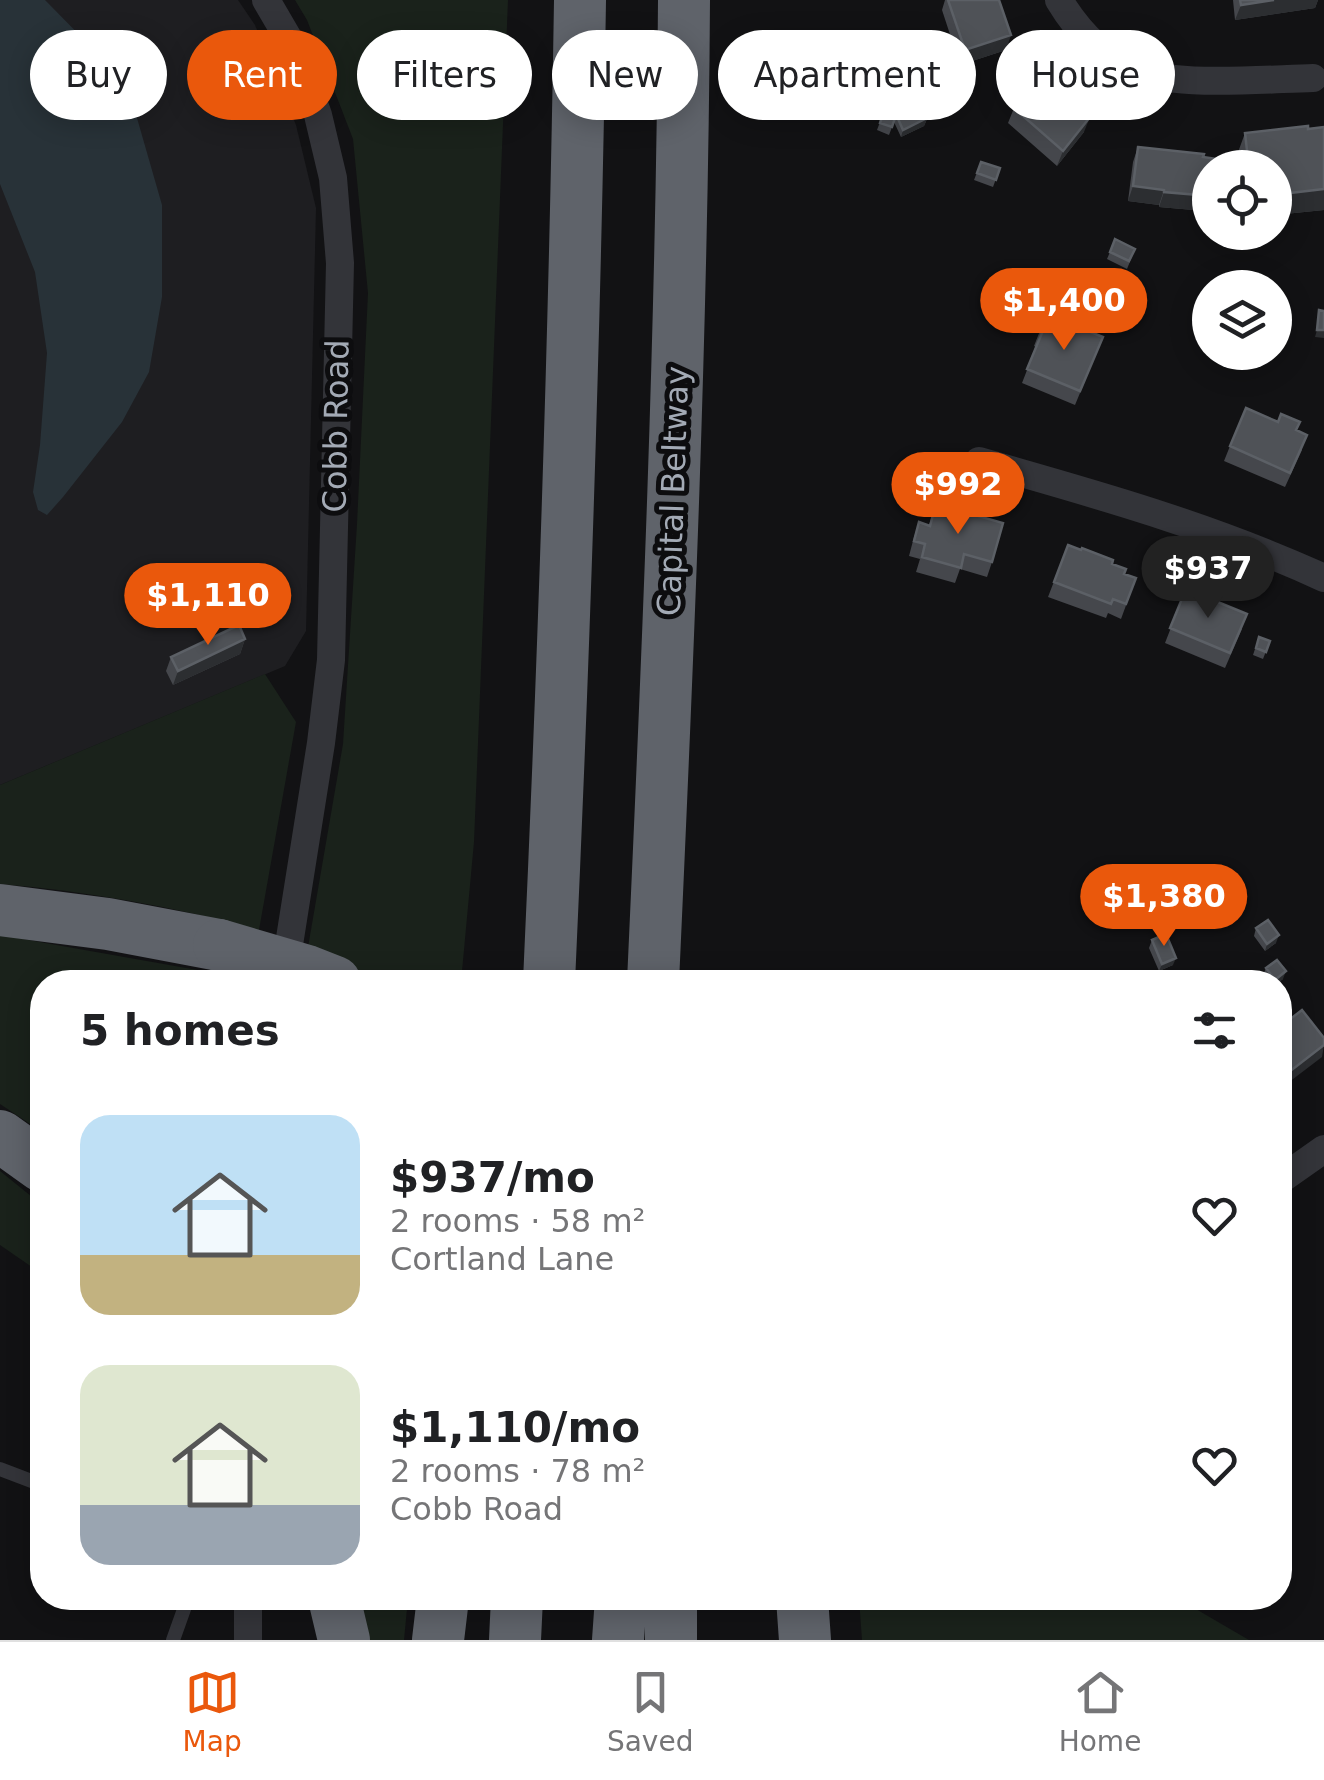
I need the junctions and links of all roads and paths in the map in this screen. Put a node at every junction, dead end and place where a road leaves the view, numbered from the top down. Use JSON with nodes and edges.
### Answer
{"nodes":[{"id":1,"x":266,"y":0,"type":"edge"},
{"id":2,"x":580,"y":0,"type":"edge"},
{"id":3,"x":684,"y":0,"type":"edge"},
{"id":4,"x":1058,"y":0,"type":"edge"},
{"id":5,"x":1314,"y":78,"type":"dead end"},
{"id":6,"x":577,"y":200,"type":"junction"},
{"id":7,"x":979,"y":461,"type":"dead end"},
{"id":8,"x":1324,"y":578,"type":"edge"},
{"id":9,"x":668,"y":665,"type":"junction"},
{"id":10,"x":0,"y":910,"type":"edge"},
{"id":11,"x":284,"y":970,"type":"edge"},
{"id":12,"x":304,"y":970,"type":"edge"},
{"id":13,"x":513,"y":970,"type":"edge"},
{"id":14,"x":549,"y":970,"type":"edge"},
{"id":15,"x":654,"y":970,"type":"edge"},
{"id":16,"x":672,"y":970,"type":"edge"},
{"id":17,"x":0,"y":1136,"type":"edge"},
{"id":18,"x":1324,"y":1149,"type":"edge"},
{"id":19,"x":30,"y":1157,"type":"edge"},
{"id":20,"x":1292,"y":1172,"type":"edge"},
{"id":21,"x":0,"y":1468,"type":"edge"},
{"id":22,"x":30,"y":1479,"type":"edge"},
{"id":23,"x":184,"y":1610,"type":"edge"},
{"id":24,"x":248,"y":1610,"type":"edge"},
{"id":25,"x":337,"y":1610,"type":"edge"},
{"id":26,"x":442,"y":1610,"type":"edge"},
{"id":27,"x":516,"y":1610,"type":"edge"},
{"id":28,"x":620,"y":1610,"type":"edge"},
{"id":29,"x":671,"y":1610,"type":"edge"},
{"id":30,"x":803,"y":1610,"type":"edge"},
{"id":31,"x":173,"y":1640,"type":"edge"},
{"id":32,"x":248,"y":1640,"type":"edge"},
{"id":33,"x":344,"y":1640,"type":"edge"},
{"id":34,"x":438,"y":1640,"type":"edge"},
{"id":35,"x":515,"y":1640,"type":"edge"},
{"id":36,"x":618,"y":1640,"type":"edge"},
{"id":37,"x":671,"y":1640,"type":"edge"},
{"id":38,"x":805,"y":1640,"type":"edge"}],
"edges":[{"from":1,"to":11,"type":"street","name":"Cobb Road"},
{"from":2,"to":6,"type":"highway"},
{"from":3,"to":9,"type":"highway","name":"Capital Beltway"},
{"from":4,"to":5,"type":"street"},
{"from":6,"to":13,"type":"highway"},
{"from":6,"to":14,"type":"highway"},
{"from":7,"to":8,"type":"street"},
{"from":9,"to":15,"type":"highway","name":"Capital Beltway"},
{"from":9,"to":16,"type":"highway"},
{"from":10,"to":12,"type":"highway","bridge":true},
{"from":17,"to":19,"type":"highway"},
{"from":18,"to":20,"type":"street"},
{"from":21,"to":22,"type":"lane"},
{"from":23,"to":31,"type":"lane"},
{"from":24,"to":32,"type":"street"},
{"from":25,"to":33,"type":"highway"},
{"from":26,"to":34,"type":"highway"},
{"from":27,"to":35,"type":"highway"},
{"from":28,"to":36,"type":"highway"},
{"from":29,"to":37,"type":"highway"},
{"from":30,"to":38,"type":"highway"}]}
